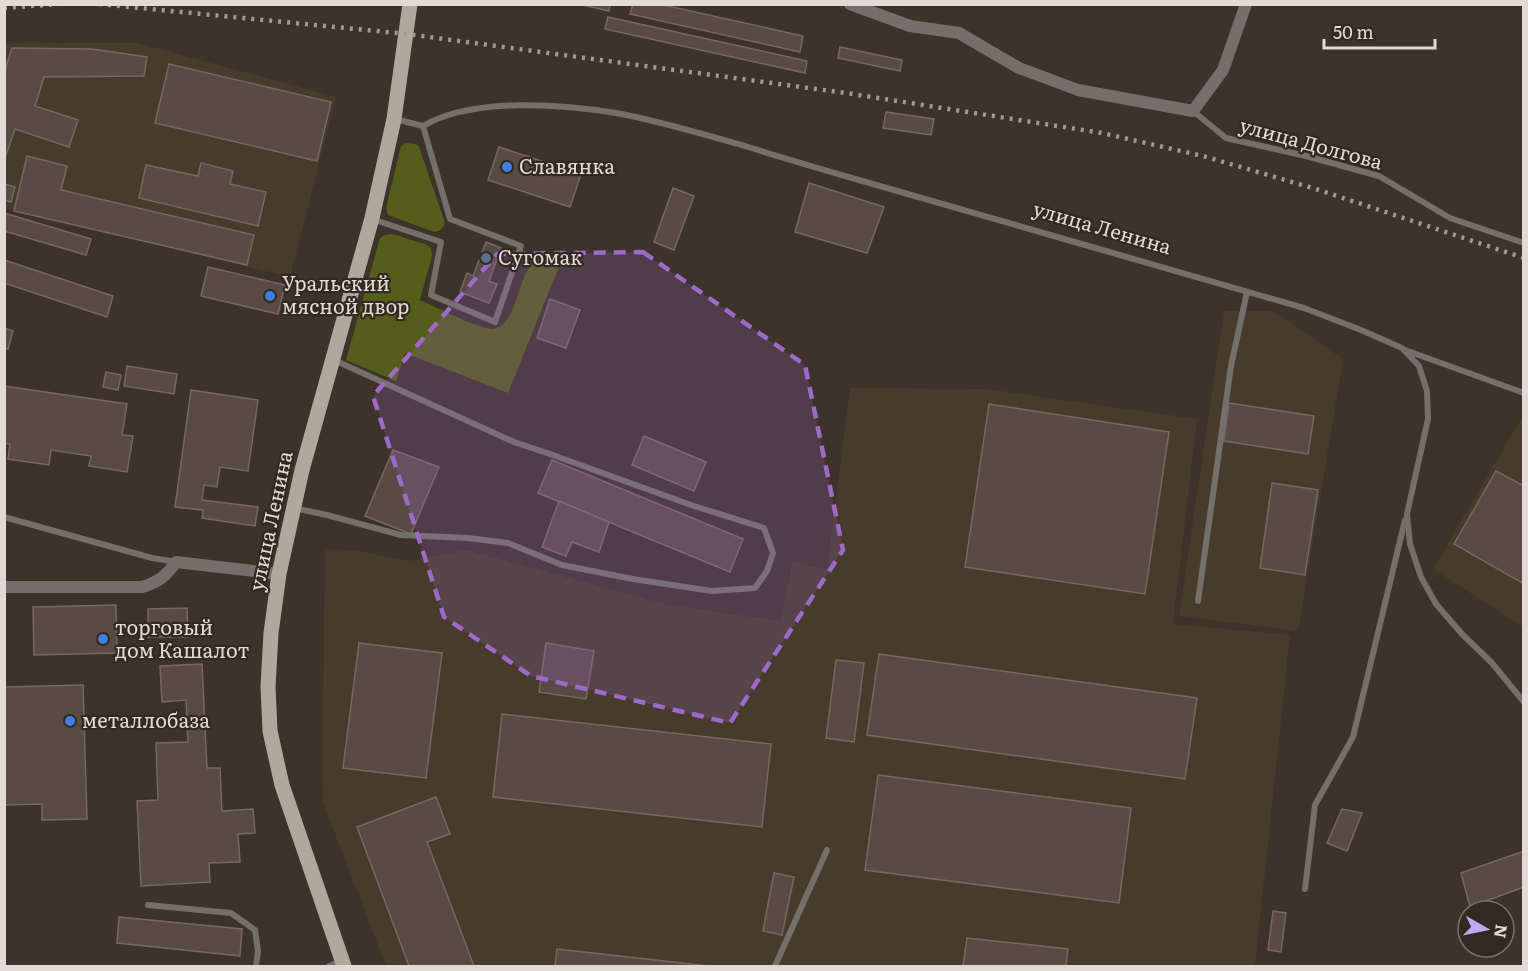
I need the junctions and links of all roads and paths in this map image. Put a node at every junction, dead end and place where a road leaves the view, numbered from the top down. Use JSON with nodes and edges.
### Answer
{"nodes":[{"id":1,"x":410,"y":4,"type":"edge"},
{"id":2,"x":850,"y":4,"type":"edge"},
{"id":3,"x":1246,"y":4,"type":"edge"},
{"id":4,"x":1193,"y":111,"type":"junction"},
{"id":5,"x":394,"y":119,"type":"junction"},
{"id":6,"x":423,"y":126,"type":"junction"},
{"id":7,"x":372,"y":218,"type":"junction"},
{"id":8,"x":1524,"y":243,"type":"edge"},
{"id":9,"x":1247,"y":292,"type":"junction"},
{"id":10,"x":1402,"y":348,"type":"junction"},
{"id":11,"x":333,"y":360,"type":"junction"},
{"id":12,"x":1524,"y":393,"type":"edge"},
{"id":13,"x":294,"y":508,"type":"junction"},
{"id":14,"x":1407,"y":514,"type":"junction"},
{"id":15,"x":4,"y":517,"type":"edge"},
{"id":16,"x":176,"y":562,"type":"junction"},
{"id":17,"x":279,"y":574,"type":"junction"},
{"id":18,"x":4,"y":586,"type":"edge"},
{"id":19,"x":1198,"y":601,"type":"dead end"},
{"id":20,"x":1524,"y":702,"type":"edge"},
{"id":21,"x":827,"y":850,"type":"dead end"},
{"id":22,"x":1305,"y":889,"type":"dead end"},
{"id":23,"x":148,"y":905,"type":"dead end"},
{"id":24,"x":338,"y":965,"type":"edge"},
{"id":25,"x":256,"y":966,"type":"edge"},
{"id":26,"x":775,"y":966,"type":"edge"}],
"edges":[{"from":1,"to":5,"type":"main road","name":"улица Ленина"},
{"from":2,"to":4,"type":"street"},
{"from":3,"to":4,"type":"street"},
{"from":4,"to":8,"type":"lane","name":"улица Долгова"},
{"from":5,"to":6,"type":"lane"},
{"from":5,"to":7,"type":"main road","name":"улица Ленина"},
{"from":6,"to":7,"type":"lane"},
{"from":6,"to":9,"type":"lane","name":"улица Ленина"},
{"from":7,"to":11,"type":"main road","name":"улица Ленина"},
{"from":9,"to":10,"type":"lane","name":"улица Ленина"},
{"from":9,"to":19,"type":"lane"},
{"from":10,"to":12,"type":"lane"},
{"from":10,"to":14,"type":"lane","name":"улица Ленина"},
{"from":11,"to":13,"type":"main road","name":"улица Ленина"},
{"from":11,"to":13,"type":"lane"},
{"from":13,"to":17,"type":"main road","name":"улица Ленина"},
{"from":14,"to":20,"type":"lane","name":"улица Ленина"},
{"from":14,"to":22,"type":"lane"},
{"from":15,"to":16,"type":"lane"},
{"from":16,"to":17,"type":"street"},
{"from":16,"to":18,"type":"street"},
{"from":17,"to":24,"type":"main road","name":"улица Ленина"},
{"from":21,"to":26,"type":"lane"},
{"from":23,"to":25,"type":"lane"}]}
